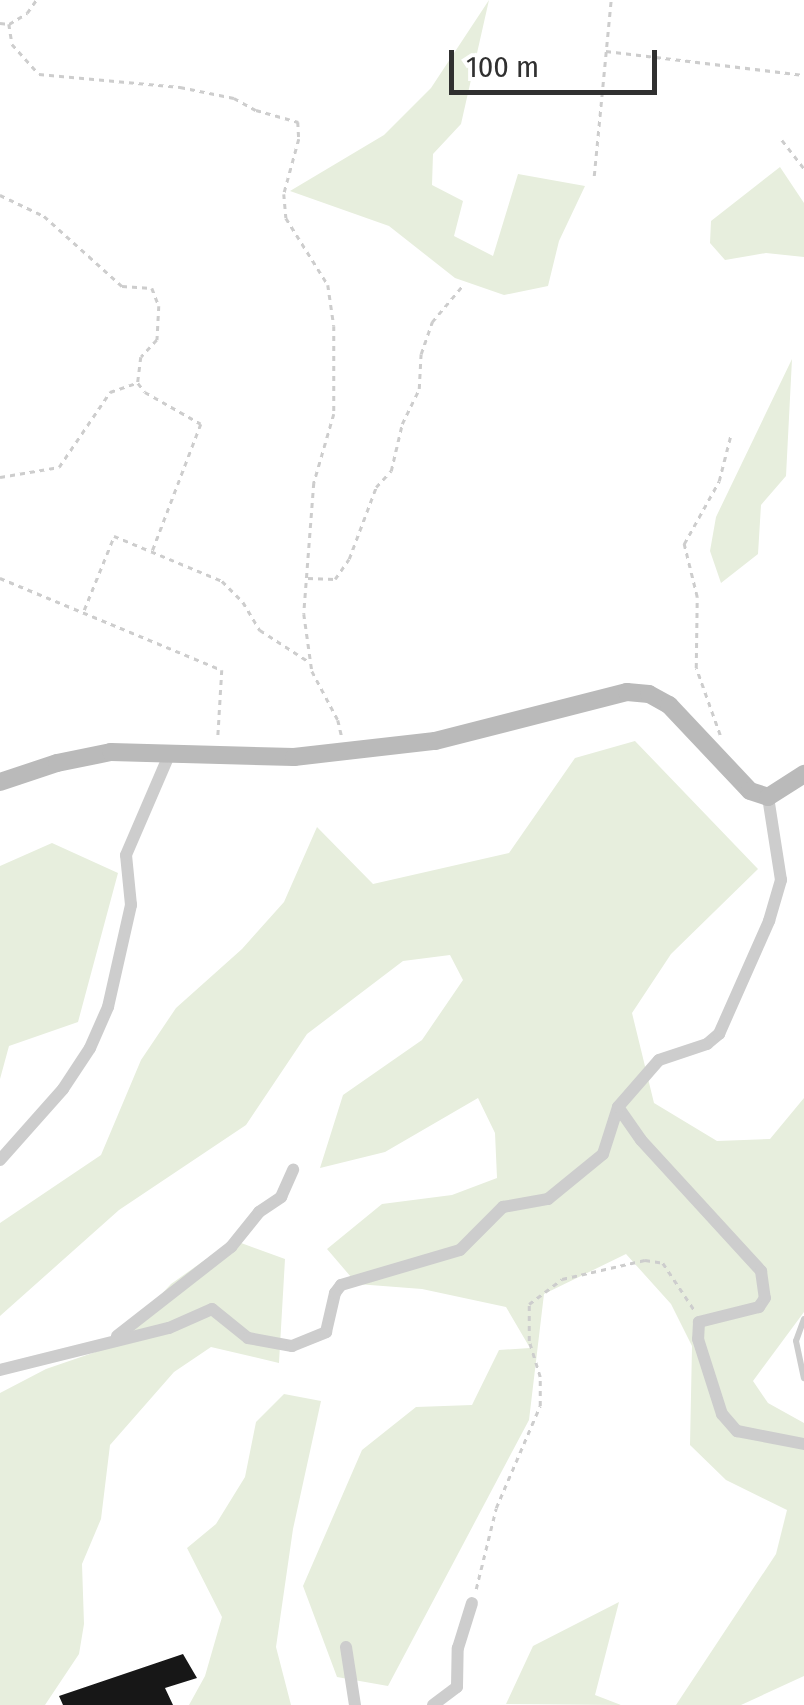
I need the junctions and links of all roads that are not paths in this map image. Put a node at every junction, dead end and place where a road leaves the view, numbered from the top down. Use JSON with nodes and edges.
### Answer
{"nodes":[{"id":1,"x":170,"y":753,"type":"junction"},
{"id":2,"x":804,"y":774,"type":"edge"},
{"id":3,"x":0,"y":782,"type":"edge"},
{"id":4,"x":768,"y":798,"type":"junction"},
{"id":5,"x":618,"y":1107,"type":"junction"},
{"id":6,"x":0,"y":1160,"type":"edge"},
{"id":7,"x":294,"y":1170,"type":"dead end"},
{"id":8,"x":804,"y":1319,"type":"edge"},
{"id":9,"x":114,"y":1340,"type":"junction"},
{"id":10,"x":800,"y":1340,"type":"edge"},
{"id":11,"x":0,"y":1370,"type":"edge"},
{"id":12,"x":804,"y":1378,"type":"edge"},
{"id":13,"x":804,"y":1444,"type":"edge"},
{"id":14,"x":472,"y":1602,"type":"road end"},
{"id":15,"x":346,"y":1647,"type":"dead end"},
{"id":16,"x":354,"y":1705,"type":"edge"},
{"id":17,"x":433,"y":1705,"type":"edge"}],
"edges":[{"from":1,"to":3,"type":"street"},
{"from":1,"to":4,"type":"street"},
{"from":1,"to":6,"type":"street"},
{"from":2,"to":4,"type":"street"},
{"from":4,"to":5,"type":"street"},
{"from":5,"to":9,"type":"street"},
{"from":5,"to":13,"type":"street"},
{"from":7,"to":9,"type":"street"},
{"from":8,"to":10,"type":"lane"},
{"from":9,"to":11,"type":"street"},
{"from":10,"to":12,"type":"lane"},
{"from":14,"to":17,"type":"street"},
{"from":15,"to":16,"type":"street"}]}
